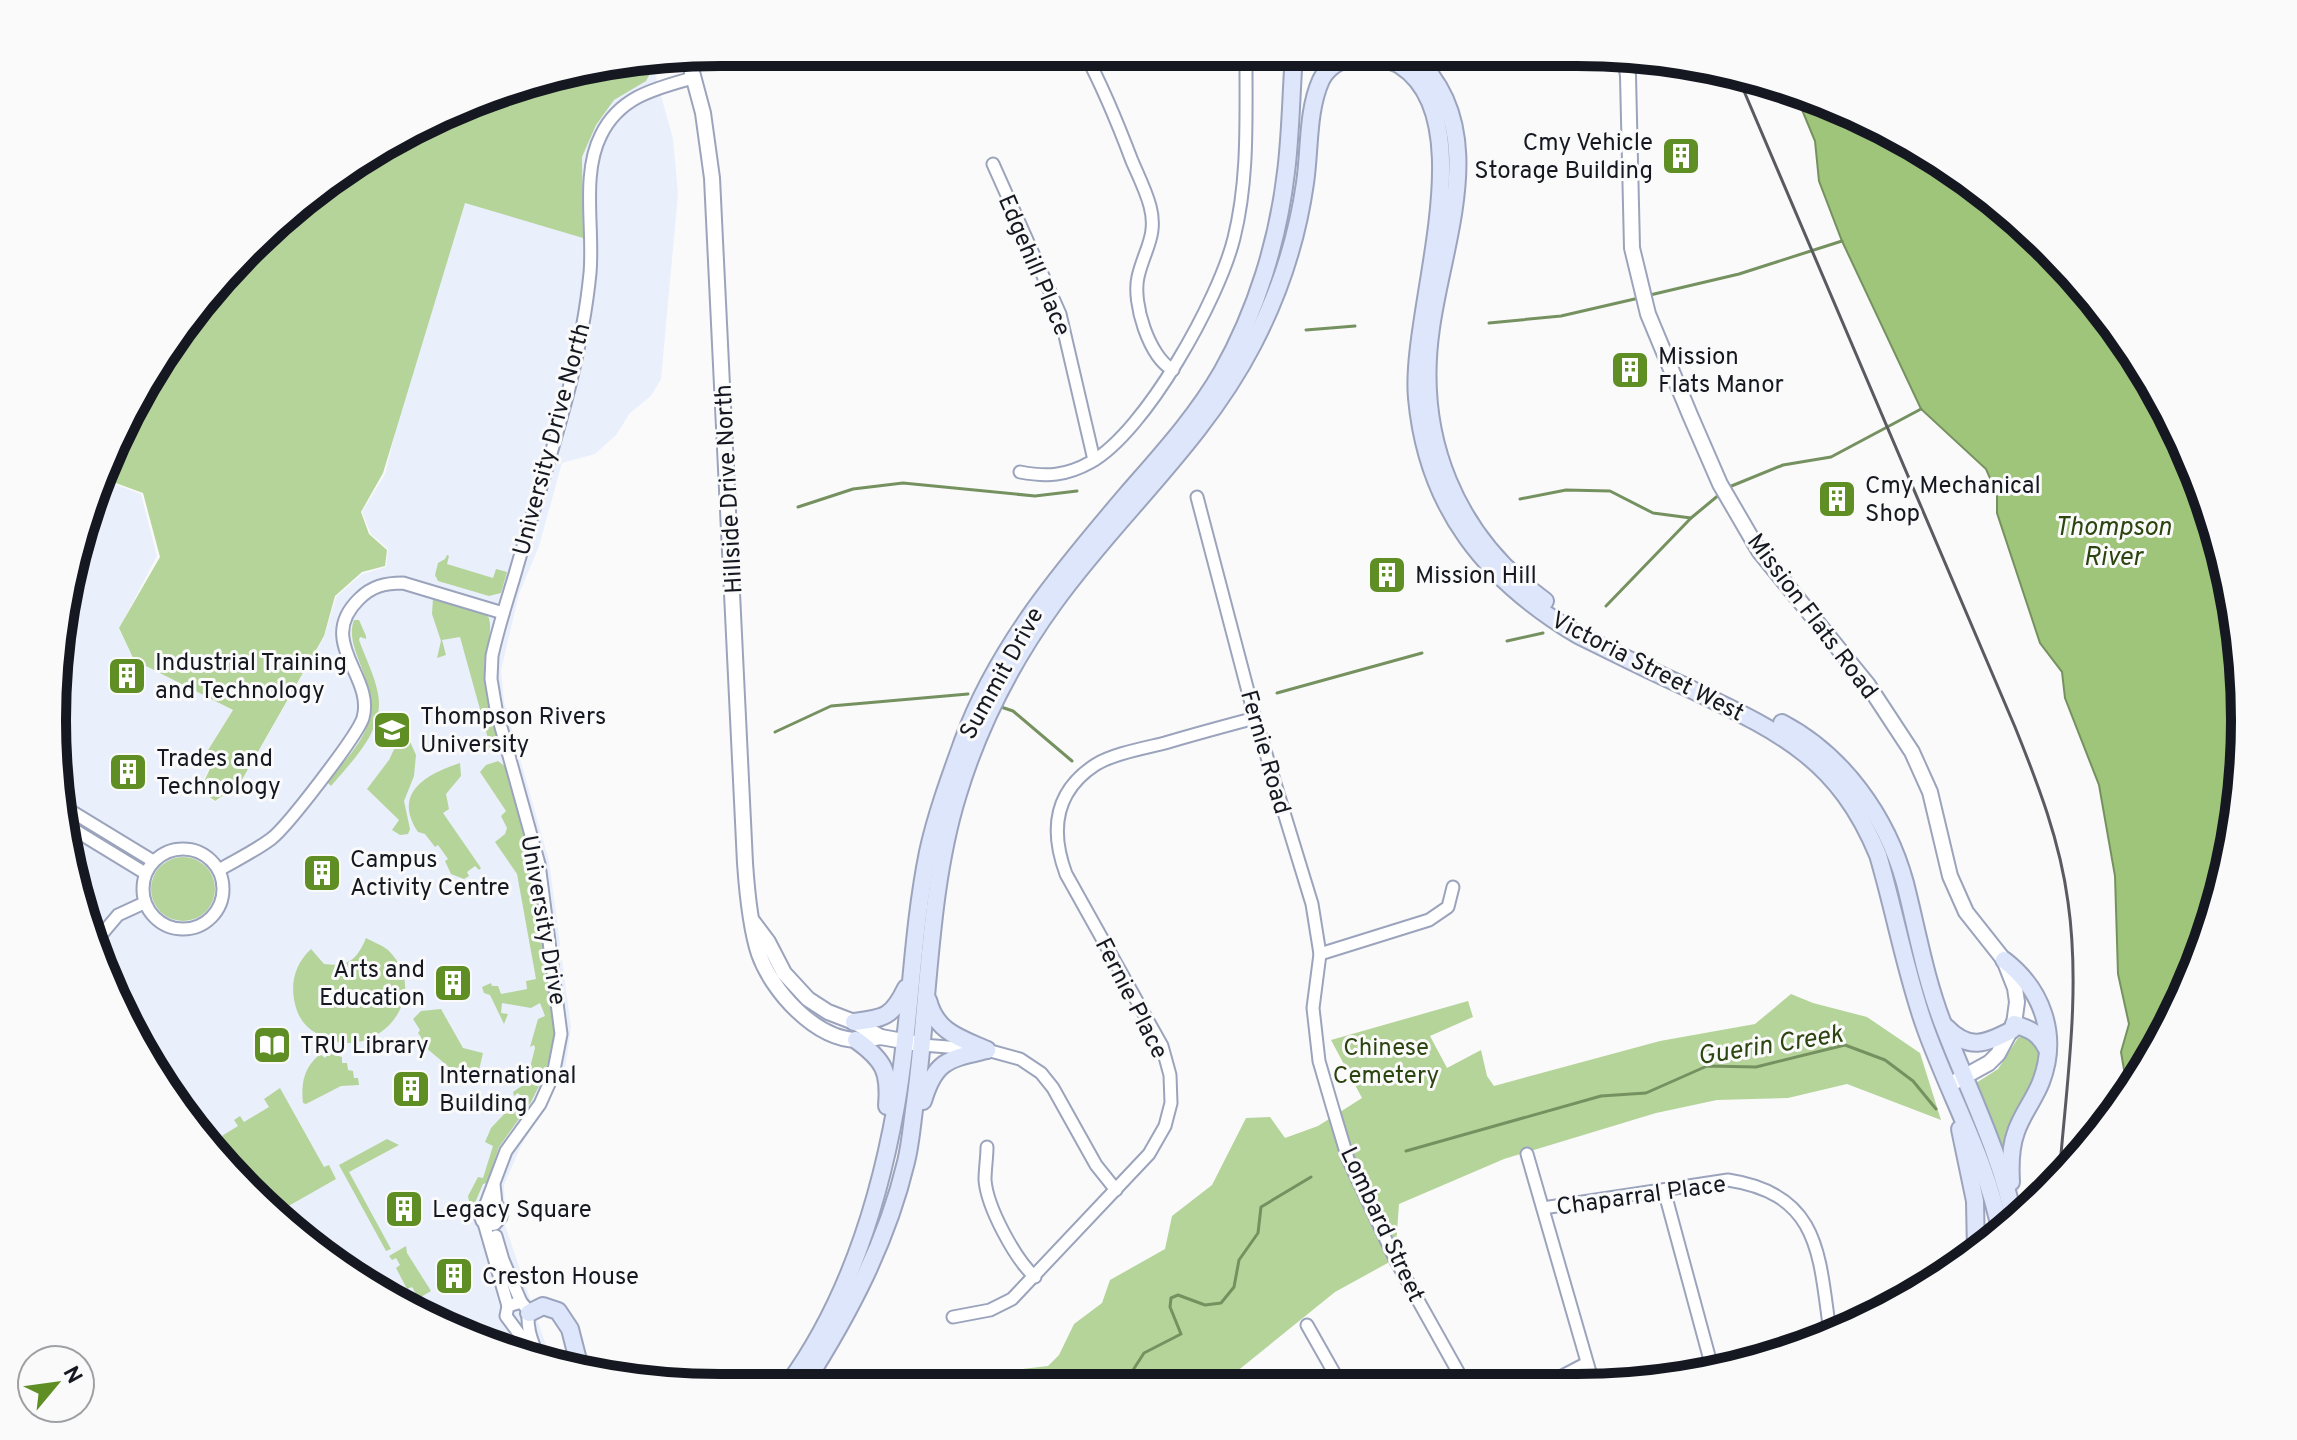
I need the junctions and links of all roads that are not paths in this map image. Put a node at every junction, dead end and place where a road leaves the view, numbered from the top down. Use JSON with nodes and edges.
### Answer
{"nodes":[{"id":1,"x":1091,"y":66,"type":"edge"},
{"id":2,"x":1246,"y":66,"type":"edge"},
{"id":3,"x":1294,"y":66,"type":"edge"},
{"id":4,"x":1296,"y":66,"type":"edge"},
{"id":5,"x":1332,"y":66,"type":"edge"},
{"id":6,"x":1406,"y":66,"type":"edge"},
{"id":7,"x":1413,"y":66,"type":"edge"},
{"id":8,"x":687,"y":67,"type":"edge"},
{"id":9,"x":688,"y":67,"type":"edge"},
{"id":10,"x":1627,"y":68,"type":"edge"},
{"id":11,"x":689,"y":79,"type":"junction"},
{"id":12,"x":706,"y":128,"type":"junction"},
{"id":13,"x":1308,"y":148,"type":"junction"},
{"id":14,"x":993,"y":164,"type":"dead end"},
{"id":15,"x":1173,"y":370,"type":"junction"},
{"id":16,"x":1094,"y":460,"type":"junction"},
{"id":17,"x":1020,"y":472,"type":"dead end"},
{"id":18,"x":1197,"y":497,"type":"dead end"},
{"id":19,"x":503,"y":613,"type":"junction"},
{"id":20,"x":1255,"y":718,"type":"junction"},
{"id":21,"x":73,"y":812,"type":"edge"},
{"id":22,"x":76,"y":831,"type":"edge"},
{"id":23,"x":153,"y":861,"type":"junction"},
{"id":24,"x":219,"y":870,"type":"junction"},
{"id":25,"x":145,"y":873,"type":"junction"},
{"id":26,"x":1453,"y":887,"type":"dead end"},
{"id":27,"x":144,"y":903,"type":"junction"},
{"id":28,"x":753,"y":922,"type":"junction"},
{"id":29,"x":102,"y":934,"type":"edge"},
{"id":30,"x":1320,"y":954,"type":"junction"},
{"id":31,"x":2004,"y":960,"type":"junction"},
{"id":32,"x":910,"y":979,"type":"junction"},
{"id":33,"x":927,"y":997,"type":"junction"},
{"id":34,"x":1313,"y":1008,"type":"joint"},
{"id":35,"x":854,"y":1022,"type":"junction"},
{"id":36,"x":1942,"y":1023,"type":"junction"},
{"id":37,"x":2013,"y":1027,"type":"junction"},
{"id":38,"x":881,"y":1037,"type":"junction"},
{"id":39,"x":856,"y":1040,"type":"junction"},
{"id":40,"x":905,"y":1042,"type":"junction"},
{"id":41,"x":922,"y":1045,"type":"junction"},
{"id":42,"x":987,"y":1050,"type":"junction"},
{"id":43,"x":2048,"y":1050,"type":"junction"},
{"id":44,"x":1965,"y":1077,"type":"junction"},
{"id":45,"x":1949,"y":1085,"type":"junction"},
{"id":46,"x":987,"y":1147,"type":"dead end"},
{"id":47,"x":887,"y":1148,"type":"junction"},
{"id":48,"x":1527,"y":1154,"type":"dead end"},
{"id":49,"x":907,"y":1159,"type":"junction"},
{"id":50,"x":1116,"y":1190,"type":"junction"},
{"id":51,"x":1664,"y":1190,"type":"junction"},
{"id":52,"x":2011,"y":1203,"type":"junction"},
{"id":53,"x":491,"y":1204,"type":"junction"},
{"id":54,"x":1543,"y":1208,"type":"junction"},
{"id":55,"x":2012,"y":1208,"type":"edge"},
{"id":56,"x":1998,"y":1220,"type":"edge"},
{"id":57,"x":484,"y":1223,"type":"junction"},
{"id":58,"x":498,"y":1223,"type":"junction"},
{"id":59,"x":1976,"y":1238,"type":"edge"},
{"id":60,"x":1035,"y":1277,"type":"junction"},
{"id":61,"x":508,"y":1306,"type":"junction"},
{"id":62,"x":525,"y":1312,"type":"junction"},
{"id":63,"x":953,"y":1317,"type":"dead end"},
{"id":64,"x":1829,"y":1323,"type":"edge"},
{"id":65,"x":513,"y":1324,"type":"junction"},
{"id":66,"x":1307,"y":1325,"type":"dead end"},
{"id":67,"x":523,"y":1343,"type":"edge"},
{"id":68,"x":535,"y":1347,"type":"edge"},
{"id":69,"x":577,"y":1358,"type":"edge"},
{"id":70,"x":1710,"y":1360,"type":"edge"},
{"id":71,"x":1587,"y":1363,"type":"junction"},
{"id":72,"x":795,"y":1374,"type":"edge"},
{"id":73,"x":811,"y":1374,"type":"edge"},
{"id":74,"x":1335,"y":1374,"type":"edge"},
{"id":75,"x":1459,"y":1374,"type":"edge"},
{"id":76,"x":1566,"y":1374,"type":"edge"},
{"id":77,"x":1590,"y":1374,"type":"edge"}],
"edges":[{"from":1,"to":15,"type":"street"},
{"from":2,"to":15,"type":"street"},
{"from":3,"to":32,"type":"main road","name":"Summit Drive"},
{"from":4,"to":13,"type":"main road"},
{"from":5,"to":13,"type":"main road"},
{"from":6,"to":45,"type":"main road","name":"Victoria Street West"},
{"from":7,"to":36,"type":"main road","name":"Victoria Street West"},
{"from":8,"to":11,"type":"street"},
{"from":9,"to":12,"type":"street","name":"Hillside Drive North"},
{"from":10,"to":31,"type":"street","name":"Mission Flats Road"},
{"from":11,"to":12,"type":"street"},
{"from":11,"to":19,"type":"street","name":"University Drive North"},
{"from":12,"to":28,"type":"street","name":"Hillside Drive North"},
{"from":13,"to":33,"type":"main road","name":"Summit Drive"},
{"from":14,"to":16,"type":"street","name":"Edgehill Place"},
{"from":15,"to":16,"type":"street"},
{"from":16,"to":17,"type":"street"},
{"from":18,"to":20,"type":"street","name":"Fernie Road"},
{"from":19,"to":24,"type":"street"},
{"from":19,"to":53,"type":"street","name":"University Drive"},
{"from":20,"to":30,"type":"street","name":"Fernie Road"},
{"from":20,"to":50,"type":"street","name":"Fernie Place"},
{"from":21,"to":23,"type":"street"},
{"from":22,"to":25,"type":"street"},
{"from":23,"to":24,"type":"street"},
{"from":23,"to":25,"type":"street"},
{"from":24,"to":27,"type":"street"},
{"from":25,"to":27,"type":"street"},
{"from":26,"to":30,"type":"street"},
{"from":27,"to":29,"type":"street"},
{"from":28,"to":35,"type":"street","name":"Hillside Drive North"},
{"from":28,"to":39,"type":"street","name":"Hillside Drive North"},
{"from":30,"to":34,"type":"street","name":"Fernie Road"},
{"from":31,"to":37,"type":"street","name":"Mission Flats Road"},
{"from":31,"to":43,"type":"main road"},
{"from":32,"to":35,"type":"main road"},
{"from":32,"to":40,"type":"main road","name":"Summit Drive"},
{"from":33,"to":41,"type":"main road","name":"Summit Drive"},
{"from":33,"to":42,"type":"main road"},
{"from":34,"to":75,"type":"street","name":"Lombard Street"},
{"from":35,"to":38,"type":"street","name":"Hillside Drive North"},
{"from":36,"to":37,"type":"main road"},
{"from":36,"to":44,"type":"main road","name":"Victoria Street West"},
{"from":37,"to":43,"type":"main road"},
{"from":37,"to":44,"type":"street"},
{"from":38,"to":39,"type":"street","name":"Hillside Drive North"},
{"from":38,"to":40,"type":"street","name":"Hillside Drive North"},
{"from":39,"to":47,"type":"main road"},
{"from":40,"to":41,"type":"street","name":"Hillside Drive North"},
{"from":40,"to":47,"type":"main road","name":"Summit Drive"},
{"from":41,"to":42,"type":"street"},
{"from":41,"to":49,"type":"main road","name":"Summit Drive"},
{"from":42,"to":49,"type":"main road"},
{"from":42,"to":50,"type":"street"},
{"from":43,"to":52,"type":"main road"},
{"from":44,"to":45,"type":"street"},
{"from":44,"to":52,"type":"main road","name":"Victoria Street West"},
{"from":45,"to":56,"type":"main road","name":"Victoria Street West"},
{"from":45,"to":59,"type":"main road"},
{"from":46,"to":60,"type":"street"},
{"from":47,"to":72,"type":"main road","name":"Summit Drive"},
{"from":48,"to":54,"type":"street"},
{"from":49,"to":73,"type":"main road","name":"Summit Drive"},
{"from":50,"to":60,"type":"street","name":"Fernie Place"},
{"from":51,"to":54,"type":"street","name":"Chaparral Place"},
{"from":51,"to":64,"type":"street","name":"Chaparral Place"},
{"from":51,"to":70,"type":"street"},
{"from":52,"to":55,"type":"main road","name":"Victoria Street West"},
{"from":53,"to":57,"type":"street"},
{"from":53,"to":58,"type":"street"},
{"from":54,"to":71,"type":"street"},
{"from":57,"to":58,"type":"street"},
{"from":57,"to":61,"type":"street"},
{"from":58,"to":62,"type":"street"},
{"from":60,"to":63,"type":"street","name":"Fernie Place"},
{"from":61,"to":62,"type":"street"},
{"from":61,"to":65,"type":"street"},
{"from":62,"to":65,"type":"street"},
{"from":62,"to":68,"type":"street"},
{"from":62,"to":69,"type":"main road"},
{"from":65,"to":67,"type":"street"},
{"from":66,"to":74,"type":"street"},
{"from":71,"to":76,"type":"street"},
{"from":71,"to":77,"type":"street"}]}
